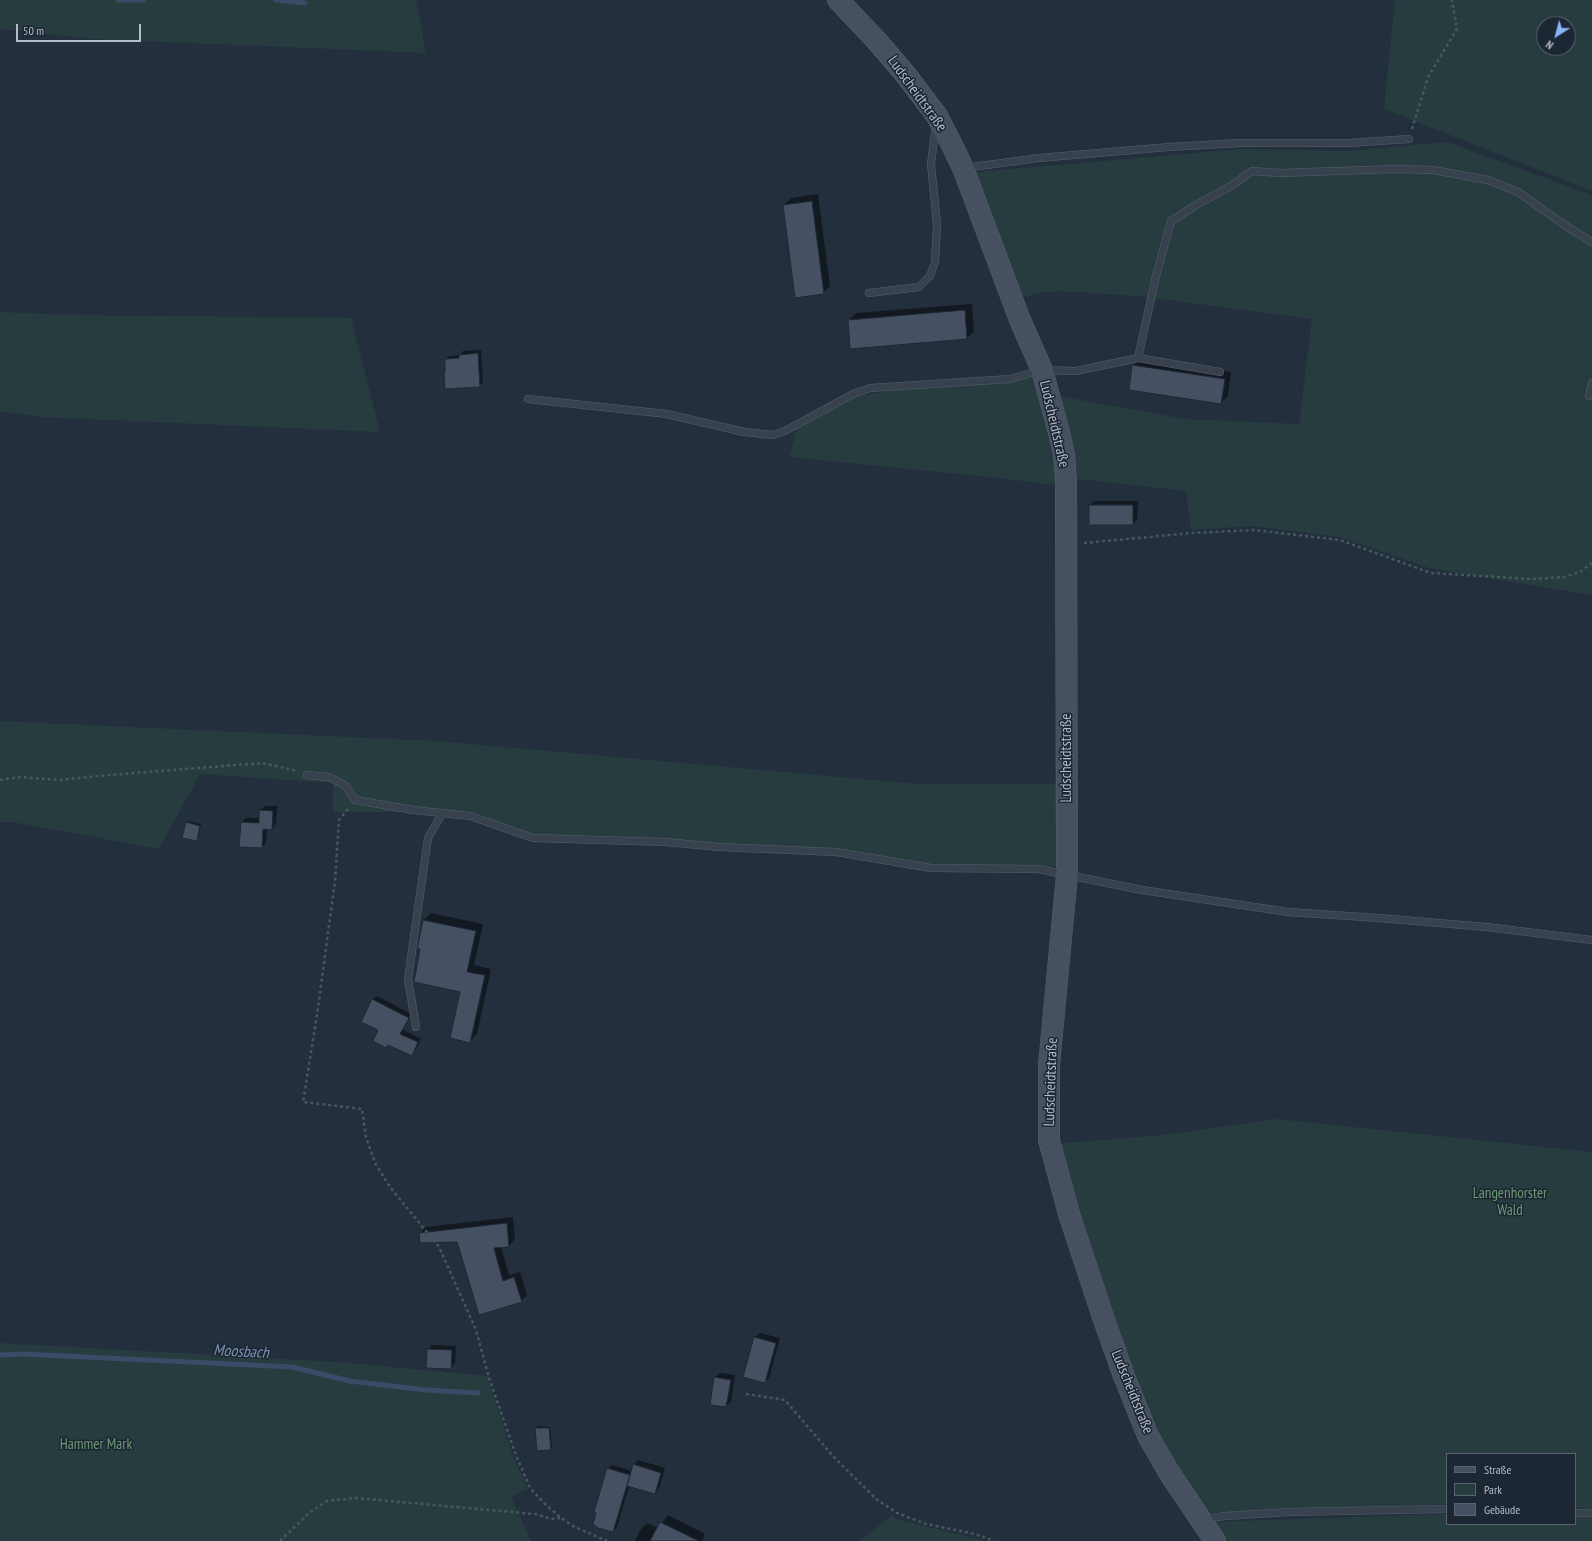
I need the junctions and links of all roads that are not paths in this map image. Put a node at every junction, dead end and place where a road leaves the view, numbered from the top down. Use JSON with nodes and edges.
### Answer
{"nodes":[{"id":1,"x":838,"y":0,"type":"edge"},
{"id":2,"x":937,"y":116,"type":"junction"},
{"id":3,"x":1409,"y":139,"type":"road end"},
{"id":4,"x":963,"y":168,"type":"junction"},
{"id":5,"x":1592,"y":242,"type":"edge"},
{"id":6,"x":869,"y":293,"type":"dead end"},
{"id":7,"x":1138,"y":358,"type":"junction"},
{"id":8,"x":1042,"y":370,"type":"junction"},
{"id":9,"x":1220,"y":372,"type":"dead end"},
{"id":10,"x":1592,"y":383,"type":"edge"},
{"id":11,"x":1589,"y":396,"type":"dead end"},
{"id":12,"x":528,"y":399,"type":"dead end"},
{"id":13,"x":307,"y":776,"type":"road end"},
{"id":14,"x":442,"y":814,"type":"junction"},
{"id":15,"x":1067,"y":875,"type":"junction"},
{"id":16,"x":1592,"y":940,"type":"edge"},
{"id":17,"x":416,"y":1027,"type":"dead end"},
{"id":18,"x":1446,"y":1509,"type":"edge"},
{"id":19,"x":1576,"y":1513,"type":"edge"},
{"id":20,"x":1592,"y":1513,"type":"edge"},
{"id":21,"x":1201,"y":1519,"type":"junction"},
{"id":22,"x":1215,"y":1541,"type":"edge"}],
"edges":[{"from":1,"to":2,"type":"street","name":"Ludscheidtstraße"},
{"from":2,"to":4,"type":"street","name":"Ludscheidtstraße"},
{"from":2,"to":6,"type":"lane"},
{"from":3,"to":4,"type":"lane"},
{"from":4,"to":8,"type":"street","name":"Ludscheidtstraße"},
{"from":5,"to":7,"type":"lane"},
{"from":7,"to":8,"type":"lane"},
{"from":7,"to":9,"type":"lane"},
{"from":8,"to":12,"type":"lane"},
{"from":8,"to":15,"type":"street","name":"Ludscheidtstraße"},
{"from":10,"to":11,"type":"lane"},
{"from":13,"to":14,"type":"lane"},
{"from":14,"to":15,"type":"lane"},
{"from":14,"to":17,"type":"lane"},
{"from":15,"to":16,"type":"lane"},
{"from":15,"to":21,"type":"street","name":"Ludscheidtstraße"},
{"from":18,"to":21,"type":"lane"},
{"from":19,"to":20,"type":"lane"},
{"from":21,"to":22,"type":"street","name":"Ludscheidtstraße"}]}
